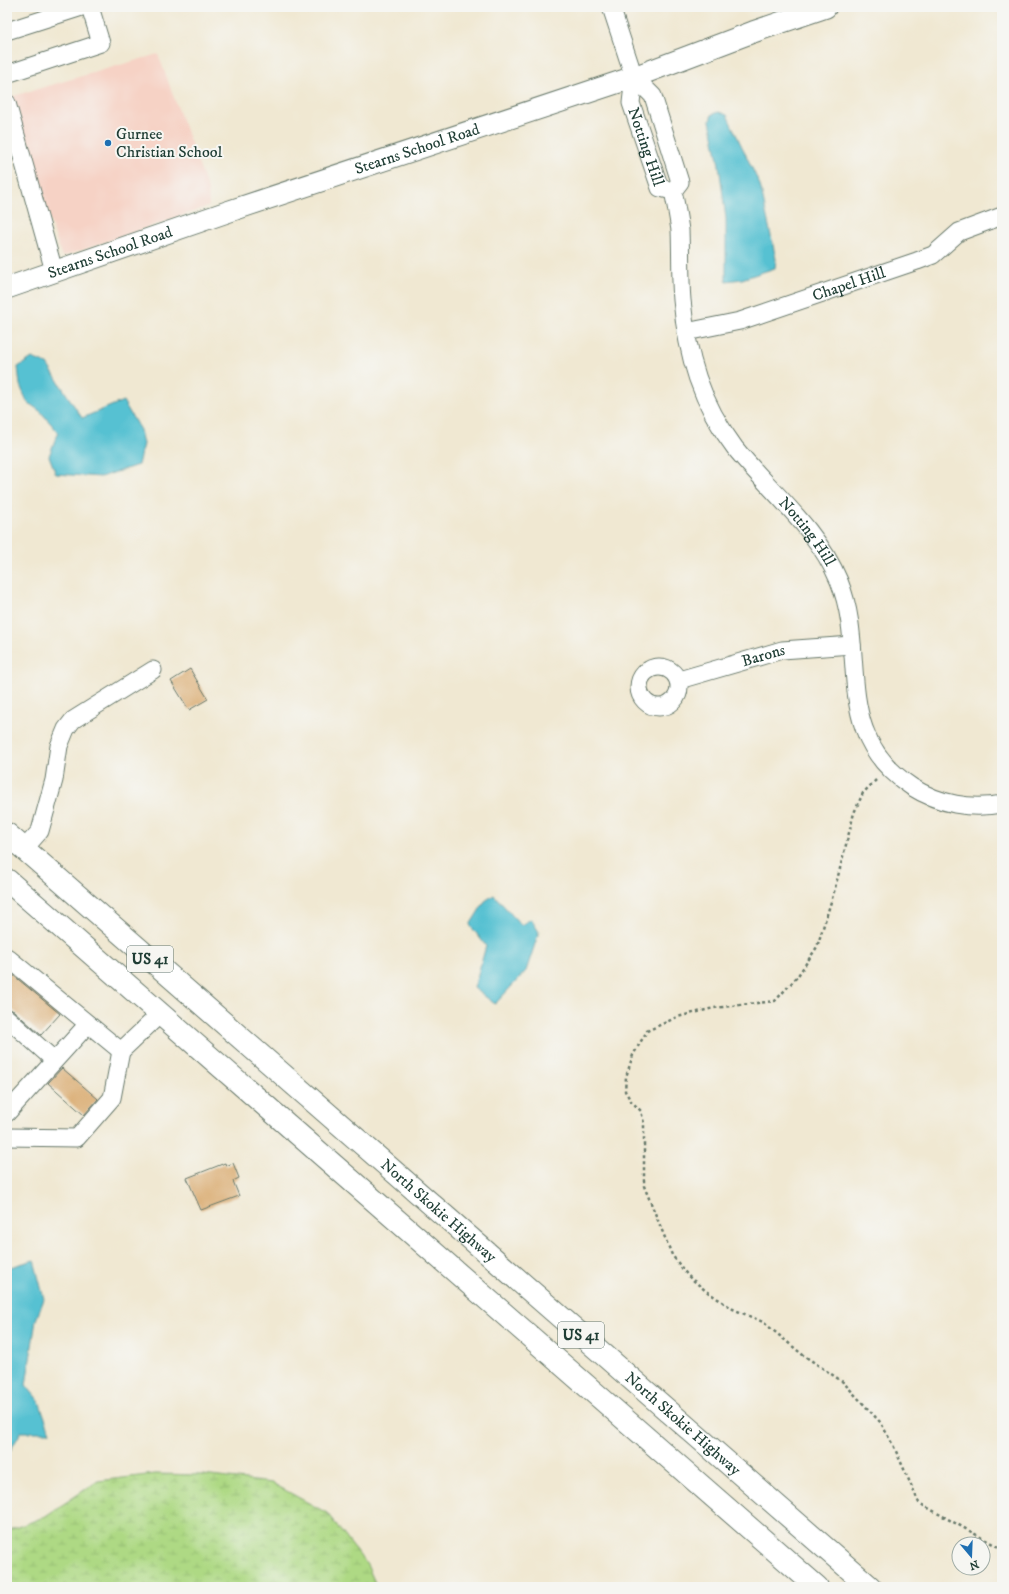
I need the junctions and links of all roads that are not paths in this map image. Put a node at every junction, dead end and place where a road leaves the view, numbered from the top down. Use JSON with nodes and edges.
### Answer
{"nodes":[{"id":1,"x":82,"y":7,"type":"edge"},
{"id":2,"x":90,"y":7,"type":"edge"},
{"id":3,"x":611,"y":7,"type":"edge"},
{"id":4,"x":826,"y":7,"type":"edge"},
{"id":5,"x":7,"y":31,"type":"edge"},
{"id":6,"x":7,"y":74,"type":"edge"},
{"id":7,"x":634,"y":77,"type":"junction"},
{"id":8,"x":7,"y":103,"type":"edge"},
{"id":9,"x":673,"y":191,"type":"junction"},
{"id":10,"x":1002,"y":216,"type":"edge"},
{"id":11,"x":54,"y":271,"type":"junction"},
{"id":12,"x":7,"y":288,"type":"edge"},
{"id":13,"x":686,"y":332,"type":"junction"},
{"id":14,"x":852,"y":645,"type":"junction"},
{"id":15,"x":153,"y":670,"type":"dead end"},
{"id":16,"x":679,"y":680,"type":"dead end"},
{"id":17,"x":1002,"y":804,"type":"edge"},
{"id":18,"x":7,"y":834,"type":"edge"},
{"id":19,"x":24,"y":849,"type":"junction"},
{"id":20,"x":7,"y":880,"type":"edge"},
{"id":21,"x":7,"y":957,"type":"edge"},
{"id":22,"x":160,"y":1014,"type":"junction"},
{"id":23,"x":7,"y":1018,"type":"edge"},
{"id":24,"x":88,"y":1024,"type":"junction"},
{"id":25,"x":121,"y":1051,"type":"junction"},
{"id":26,"x":54,"y":1060,"type":"junction"},
{"id":27,"x":7,"y":1113,"type":"edge"},
{"id":28,"x":7,"y":1137,"type":"edge"},
{"id":29,"x":817,"y":1587,"type":"edge"},
{"id":30,"x":870,"y":1587,"type":"edge"}],
"edges":[{"from":1,"to":5,"type":"street"},
{"from":2,"to":6,"type":"street"},
{"from":3,"to":7,"type":"street"},
{"from":4,"to":7,"type":"main road","name":"Stearns School Road"},
{"from":7,"to":9,"type":"street","name":"Notting Hill"},
{"from":7,"to":9,"type":"street","name":"Notting Hill"},
{"from":7,"to":11,"type":"main road","name":"Stearns School Road"},
{"from":8,"to":11,"type":"street"},
{"from":9,"to":13,"type":"street","name":"Notting Hill"},
{"from":10,"to":13,"type":"street","name":"Chapel Hill"},
{"from":11,"to":12,"type":"main road","name":"Stearns School Road"},
{"from":13,"to":14,"type":"street","name":"Notting Hill"},
{"from":14,"to":16,"type":"street","name":"Barons"},
{"from":14,"to":17,"type":"street","name":"Notting Hill"},
{"from":15,"to":19,"type":"street"},
{"from":18,"to":19,"type":"highway","name":"North Skokie Highway","number":"US 41"},
{"from":19,"to":30,"type":"highway","name":"North Skokie Highway","number":"US 41"},
{"from":20,"to":22,"type":"highway","number":"US 41"},
{"from":21,"to":24,"type":"street"},
{"from":22,"to":25,"type":"street"},
{"from":22,"to":29,"type":"highway","number":"US 41"},
{"from":23,"to":26,"type":"street"},
{"from":24,"to":25,"type":"street"},
{"from":24,"to":26,"type":"street"},
{"from":25,"to":28,"type":"street"},
{"from":26,"to":27,"type":"street"}]}
